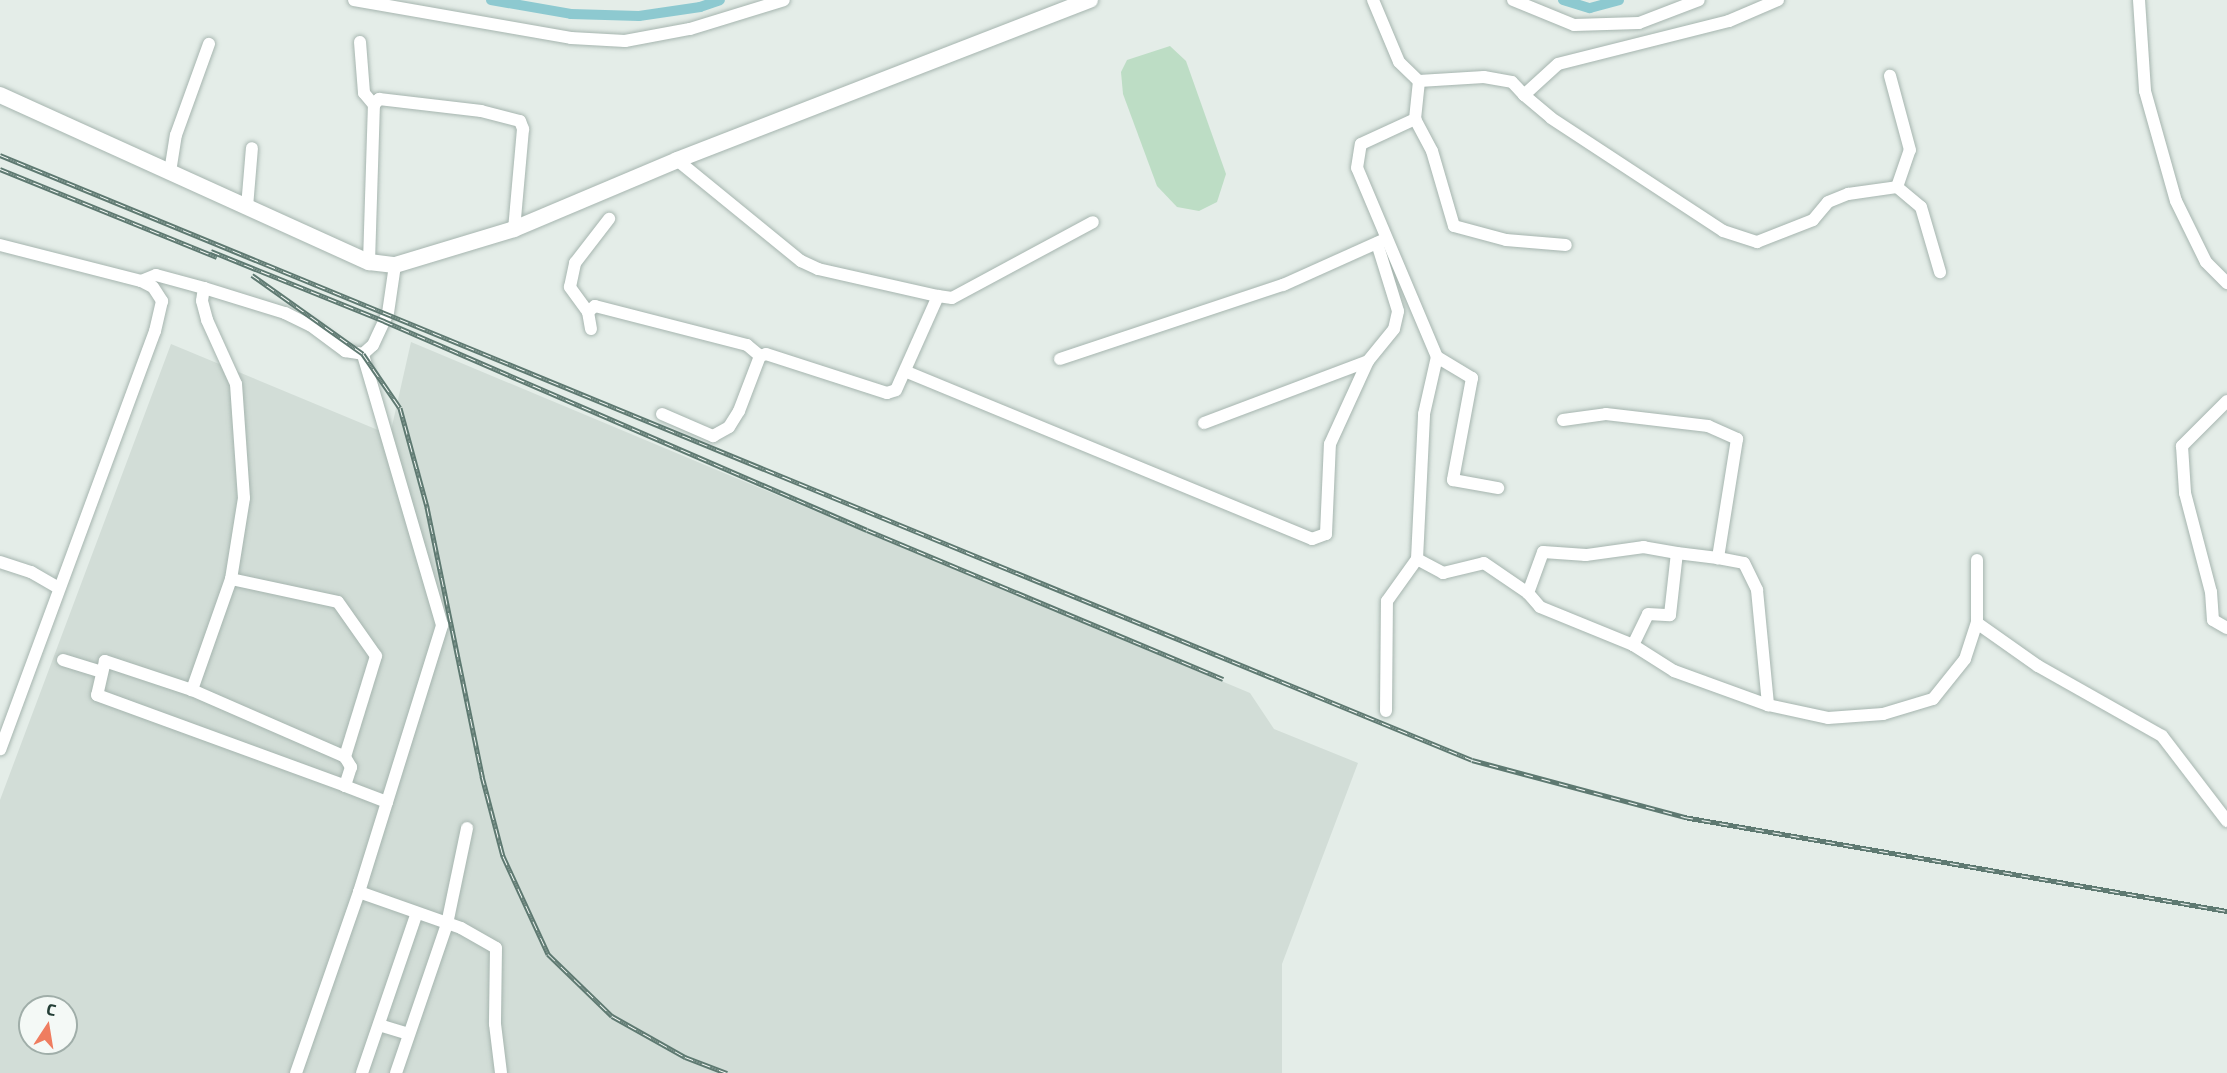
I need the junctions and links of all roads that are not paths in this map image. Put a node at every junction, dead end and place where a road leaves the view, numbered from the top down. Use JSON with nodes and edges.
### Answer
{"nodes":[{"id":1,"x":354,"y":0,"type":"edge"},
{"id":2,"x":784,"y":0,"type":"edge"},
{"id":3,"x":1090,"y":0,"type":"edge"},
{"id":4,"x":1373,"y":0,"type":"edge"},
{"id":5,"x":1513,"y":0,"type":"edge"},
{"id":6,"x":1699,"y":0,"type":"edge"},
{"id":7,"x":2139,"y":0,"type":"edge"},
{"id":8,"x":1772,"y":2,"type":"edge"},
{"id":9,"x":360,"y":42,"type":"dead end"},
{"id":10,"x":209,"y":44,"type":"dead end"},
{"id":11,"x":1890,"y":76,"type":"dead end"},
{"id":12,"x":1419,"y":81,"type":"junction"},
{"id":13,"x":0,"y":95,"type":"edge"},
{"id":14,"x":1524,"y":95,"type":"junction"},
{"id":15,"x":374,"y":105,"type":"junction"},
{"id":16,"x":1414,"y":119,"type":"junction"},
{"id":17,"x":252,"y":148,"type":"dead end"},
{"id":18,"x":677,"y":160,"type":"junction"},
{"id":19,"x":170,"y":171,"type":"junction"},
{"id":20,"x":1897,"y":187,"type":"junction"},
{"id":21,"x":247,"y":207,"type":"junction"},
{"id":22,"x":609,"y":219,"type":"dead end"},
{"id":23,"x":1093,"y":222,"type":"dead end"},
{"id":24,"x":514,"y":229,"type":"junction"},
{"id":25,"x":1382,"y":241,"type":"junction"},
{"id":26,"x":0,"y":245,"type":"edge"},
{"id":27,"x":1566,"y":245,"type":"dead end"},
{"id":28,"x":369,"y":262,"type":"junction"},
{"id":29,"x":395,"y":265,"type":"junction"},
{"id":30,"x":1940,"y":272,"type":"dead end"},
{"id":31,"x":141,"y":281,"type":"junction"},
{"id":32,"x":2227,"y":283,"type":"edge"},
{"id":33,"x":204,"y":288,"type":"junction"},
{"id":34,"x":938,"y":296,"type":"junction"},
{"id":35,"x":588,"y":312,"type":"junction"},
{"id":36,"x":591,"y":329,"type":"dead end"},
{"id":37,"x":363,"y":354,"type":"junction"},
{"id":38,"x":760,"y":356,"type":"junction"},
{"id":39,"x":1437,"y":357,"type":"junction"},
{"id":40,"x":1060,"y":358,"type":"dead end"},
{"id":41,"x":1368,"y":361,"type":"junction"},
{"id":42,"x":908,"y":372,"type":"junction"},
{"id":43,"x":2227,"y":401,"type":"edge"},
{"id":44,"x":662,"y":414,"type":"dead end"},
{"id":45,"x":1563,"y":420,"type":"dead end"},
{"id":46,"x":1204,"y":423,"type":"dead end"},
{"id":47,"x":1498,"y":488,"type":"dead end"},
{"id":48,"x":1677,"y":552,"type":"junction"},
{"id":49,"x":1718,"y":558,"type":"junction"},
{"id":50,"x":1418,"y":559,"type":"junction"},
{"id":51,"x":1977,"y":560,"type":"dead end"},
{"id":52,"x":0,"y":562,"type":"edge"},
{"id":53,"x":231,"y":579,"type":"junction"},
{"id":54,"x":59,"y":588,"type":"junction"},
{"id":55,"x":1528,"y":593,"type":"junction"},
{"id":56,"x":1977,"y":623,"type":"junction"},
{"id":57,"x":2227,"y":628,"type":"edge"},
{"id":58,"x":1633,"y":645,"type":"junction"},
{"id":59,"x":63,"y":660,"type":"dead end"},
{"id":60,"x":100,"y":671,"type":"junction"},
{"id":61,"x":192,"y":690,"type":"junction"},
{"id":62,"x":1768,"y":705,"type":"junction"},
{"id":63,"x":1386,"y":711,"type":"dead end"},
{"id":64,"x":0,"y":749,"type":"edge"},
{"id":65,"x":345,"y":757,"type":"junction"},
{"id":66,"x":345,"y":786,"type":"junction"},
{"id":67,"x":387,"y":802,"type":"junction"},
{"id":68,"x":2227,"y":821,"type":"edge"},
{"id":69,"x":467,"y":828,"type":"dead end"},
{"id":70,"x":359,"y":892,"type":"junction"},
{"id":71,"x":416,"y":915,"type":"junction"},
{"id":72,"x":447,"y":924,"type":"junction"},
{"id":73,"x":380,"y":1025,"type":"junction"},
{"id":74,"x":409,"y":1034,"type":"junction"},
{"id":75,"x":296,"y":1073,"type":"edge"},
{"id":76,"x":362,"y":1073,"type":"edge"},
{"id":77,"x":396,"y":1073,"type":"edge"},
{"id":78,"x":501,"y":1073,"type":"edge"}],
"edges":[{"from":1,"to":2,"type":"street"},
{"from":3,"to":18,"type":"main road"},
{"from":4,"to":12,"type":"street"},
{"from":5,"to":6,"type":"street"},
{"from":7,"to":32,"type":"street"},
{"from":8,"to":14,"type":"street"},
{"from":9,"to":15,"type":"street"},
{"from":10,"to":19,"type":"street"},
{"from":11,"to":20,"type":"street"},
{"from":12,"to":14,"type":"street"},
{"from":12,"to":16,"type":"street"},
{"from":13,"to":19,"type":"main road"},
{"from":14,"to":20,"type":"street"},
{"from":15,"to":24,"type":"street"},
{"from":15,"to":28,"type":"street"},
{"from":16,"to":25,"type":"street"},
{"from":16,"to":27,"type":"street"},
{"from":17,"to":21,"type":"street"},
{"from":18,"to":24,"type":"main road"},
{"from":18,"to":34,"type":"street"},
{"from":19,"to":21,"type":"main road"},
{"from":20,"to":30,"type":"street"},
{"from":21,"to":28,"type":"main road"},
{"from":22,"to":35,"type":"street"},
{"from":23,"to":34,"type":"street"},
{"from":24,"to":29,"type":"main road"},
{"from":25,"to":39,"type":"street"},
{"from":25,"to":40,"type":"street"},
{"from":25,"to":41,"type":"street"},
{"from":26,"to":31,"type":"street"},
{"from":28,"to":29,"type":"main road"},
{"from":29,"to":37,"type":"street"},
{"from":31,"to":33,"type":"street"},
{"from":31,"to":54,"type":"street"},
{"from":33,"to":37,"type":"street"},
{"from":33,"to":53,"type":"street"},
{"from":34,"to":42,"type":"street"},
{"from":35,"to":36,"type":"street"},
{"from":35,"to":38,"type":"street"},
{"from":37,"to":67,"type":"street"},
{"from":38,"to":42,"type":"street"},
{"from":38,"to":44,"type":"street"},
{"from":39,"to":47,"type":"street"},
{"from":39,"to":50,"type":"street"},
{"from":41,"to":42,"type":"street"},
{"from":41,"to":46,"type":"street"},
{"from":43,"to":57,"type":"street"},
{"from":45,"to":49,"type":"street"},
{"from":48,"to":49,"type":"street"},
{"from":48,"to":55,"type":"street"},
{"from":48,"to":58,"type":"street"},
{"from":49,"to":62,"type":"street"},
{"from":50,"to":55,"type":"street"},
{"from":50,"to":63,"type":"street"},
{"from":51,"to":56,"type":"street"},
{"from":52,"to":54,"type":"street"},
{"from":53,"to":61,"type":"street"},
{"from":53,"to":65,"type":"street"},
{"from":54,"to":64,"type":"street"},
{"from":55,"to":58,"type":"street"},
{"from":56,"to":62,"type":"street"},
{"from":56,"to":68,"type":"street"},
{"from":58,"to":62,"type":"street"},
{"from":59,"to":60,"type":"street"},
{"from":60,"to":61,"type":"street"},
{"from":60,"to":66,"type":"street"},
{"from":61,"to":65,"type":"street"},
{"from":65,"to":66,"type":"street"},
{"from":66,"to":67,"type":"street"},
{"from":67,"to":70,"type":"street"},
{"from":69,"to":72,"type":"street"},
{"from":70,"to":71,"type":"street"},
{"from":70,"to":75,"type":"street"},
{"from":71,"to":72,"type":"street"},
{"from":71,"to":73,"type":"street"},
{"from":72,"to":74,"type":"street"},
{"from":72,"to":78,"type":"street"},
{"from":73,"to":74,"type":"street"},
{"from":73,"to":76,"type":"street"},
{"from":74,"to":77,"type":"street"}]}
